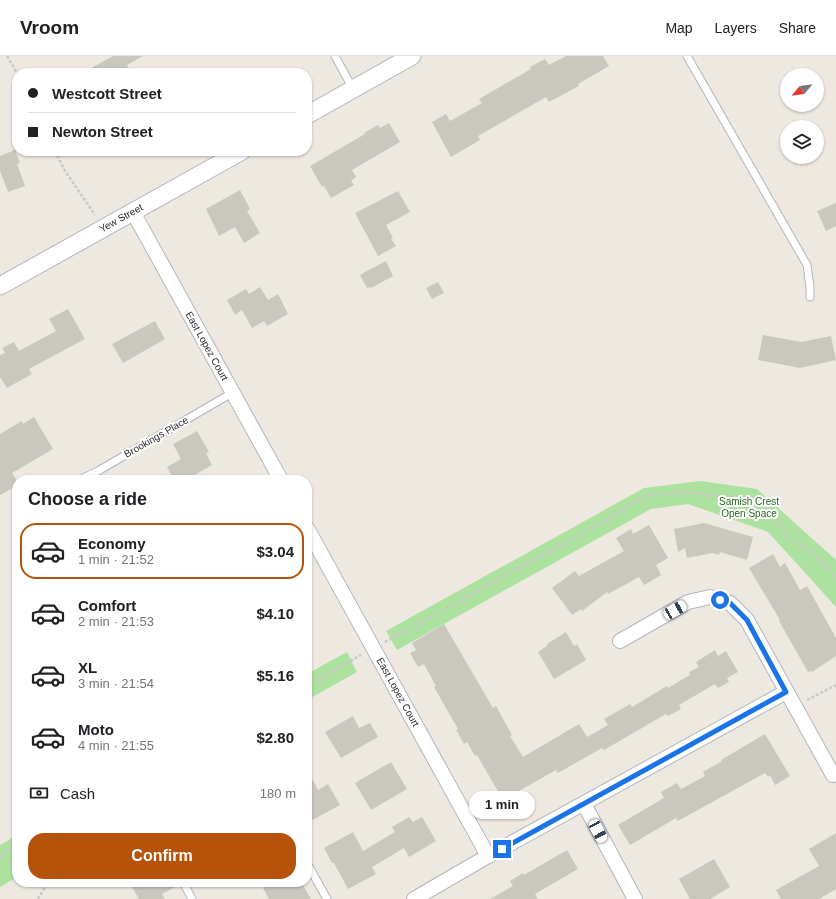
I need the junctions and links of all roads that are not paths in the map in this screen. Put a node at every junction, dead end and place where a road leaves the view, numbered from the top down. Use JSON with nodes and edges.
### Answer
{"nodes":[{"id":1,"x":335,"y":56,"type":"edge"},
{"id":2,"x":412,"y":56,"type":"edge"},
{"id":3,"x":687,"y":56,"type":"edge"},
{"id":4,"x":353,"y":89,"type":"junction"},
{"id":5,"x":312,"y":112,"type":"edge"},
{"id":6,"x":233,"y":156,"type":"edge"},
{"id":7,"x":133,"y":212,"type":"junction"},
{"id":8,"x":0,"y":286,"type":"edge"},
{"id":9,"x":810,"y":297,"type":"dead end"},
{"id":10,"x":232,"y":393,"type":"junction"},
{"id":11,"x":88,"y":475,"type":"edge"},
{"id":12,"x":278,"y":475,"type":"edge"},
{"id":13,"x":312,"y":537,"type":"edge"},
{"id":14,"x":620,"y":642,"type":"dead end"},
{"id":15,"x":786,"y":692,"type":"junction"},
{"id":16,"x":834,"y":777,"type":"edge"},
{"id":17,"x":584,"y":804,"type":"junction"},
{"id":18,"x":488,"y":856,"type":"junction"},
{"id":19,"x":312,"y":872,"type":"edge"},
{"id":20,"x":186,"y":887,"type":"edge"},
{"id":21,"x":192,"y":899,"type":"edge"},
{"id":22,"x":327,"y":899,"type":"edge"},
{"id":23,"x":414,"y":899,"type":"edge"},
{"id":24,"x":635,"y":899,"type":"edge"}],
"edges":[{"from":1,"to":4,"type":"lane"},
{"from":2,"to":4,"type":"street"},
{"from":3,"to":9,"type":"lane"},
{"from":4,"to":5,"type":"street"},
{"from":6,"to":7,"type":"street","name":"Yew Street"},
{"from":7,"to":8,"type":"street","name":"Yew Street"},
{"from":7,"to":10,"type":"street","name":"East Lopez Court"},
{"from":10,"to":11,"type":"lane","name":"Brookings Place"},
{"from":10,"to":12,"type":"street","name":"East Lopez Court"},
{"from":13,"to":18,"type":"street","name":"East Lopez Court"},
{"from":14,"to":15,"type":"street"},
{"from":15,"to":16,"type":"street"},
{"from":15,"to":17,"type":"street"},
{"from":17,"to":18,"type":"street"},
{"from":17,"to":24,"type":"street"},
{"from":18,"to":23,"type":"street"},
{"from":19,"to":22,"type":"lane"},
{"from":20,"to":21,"type":"lane"}]}
